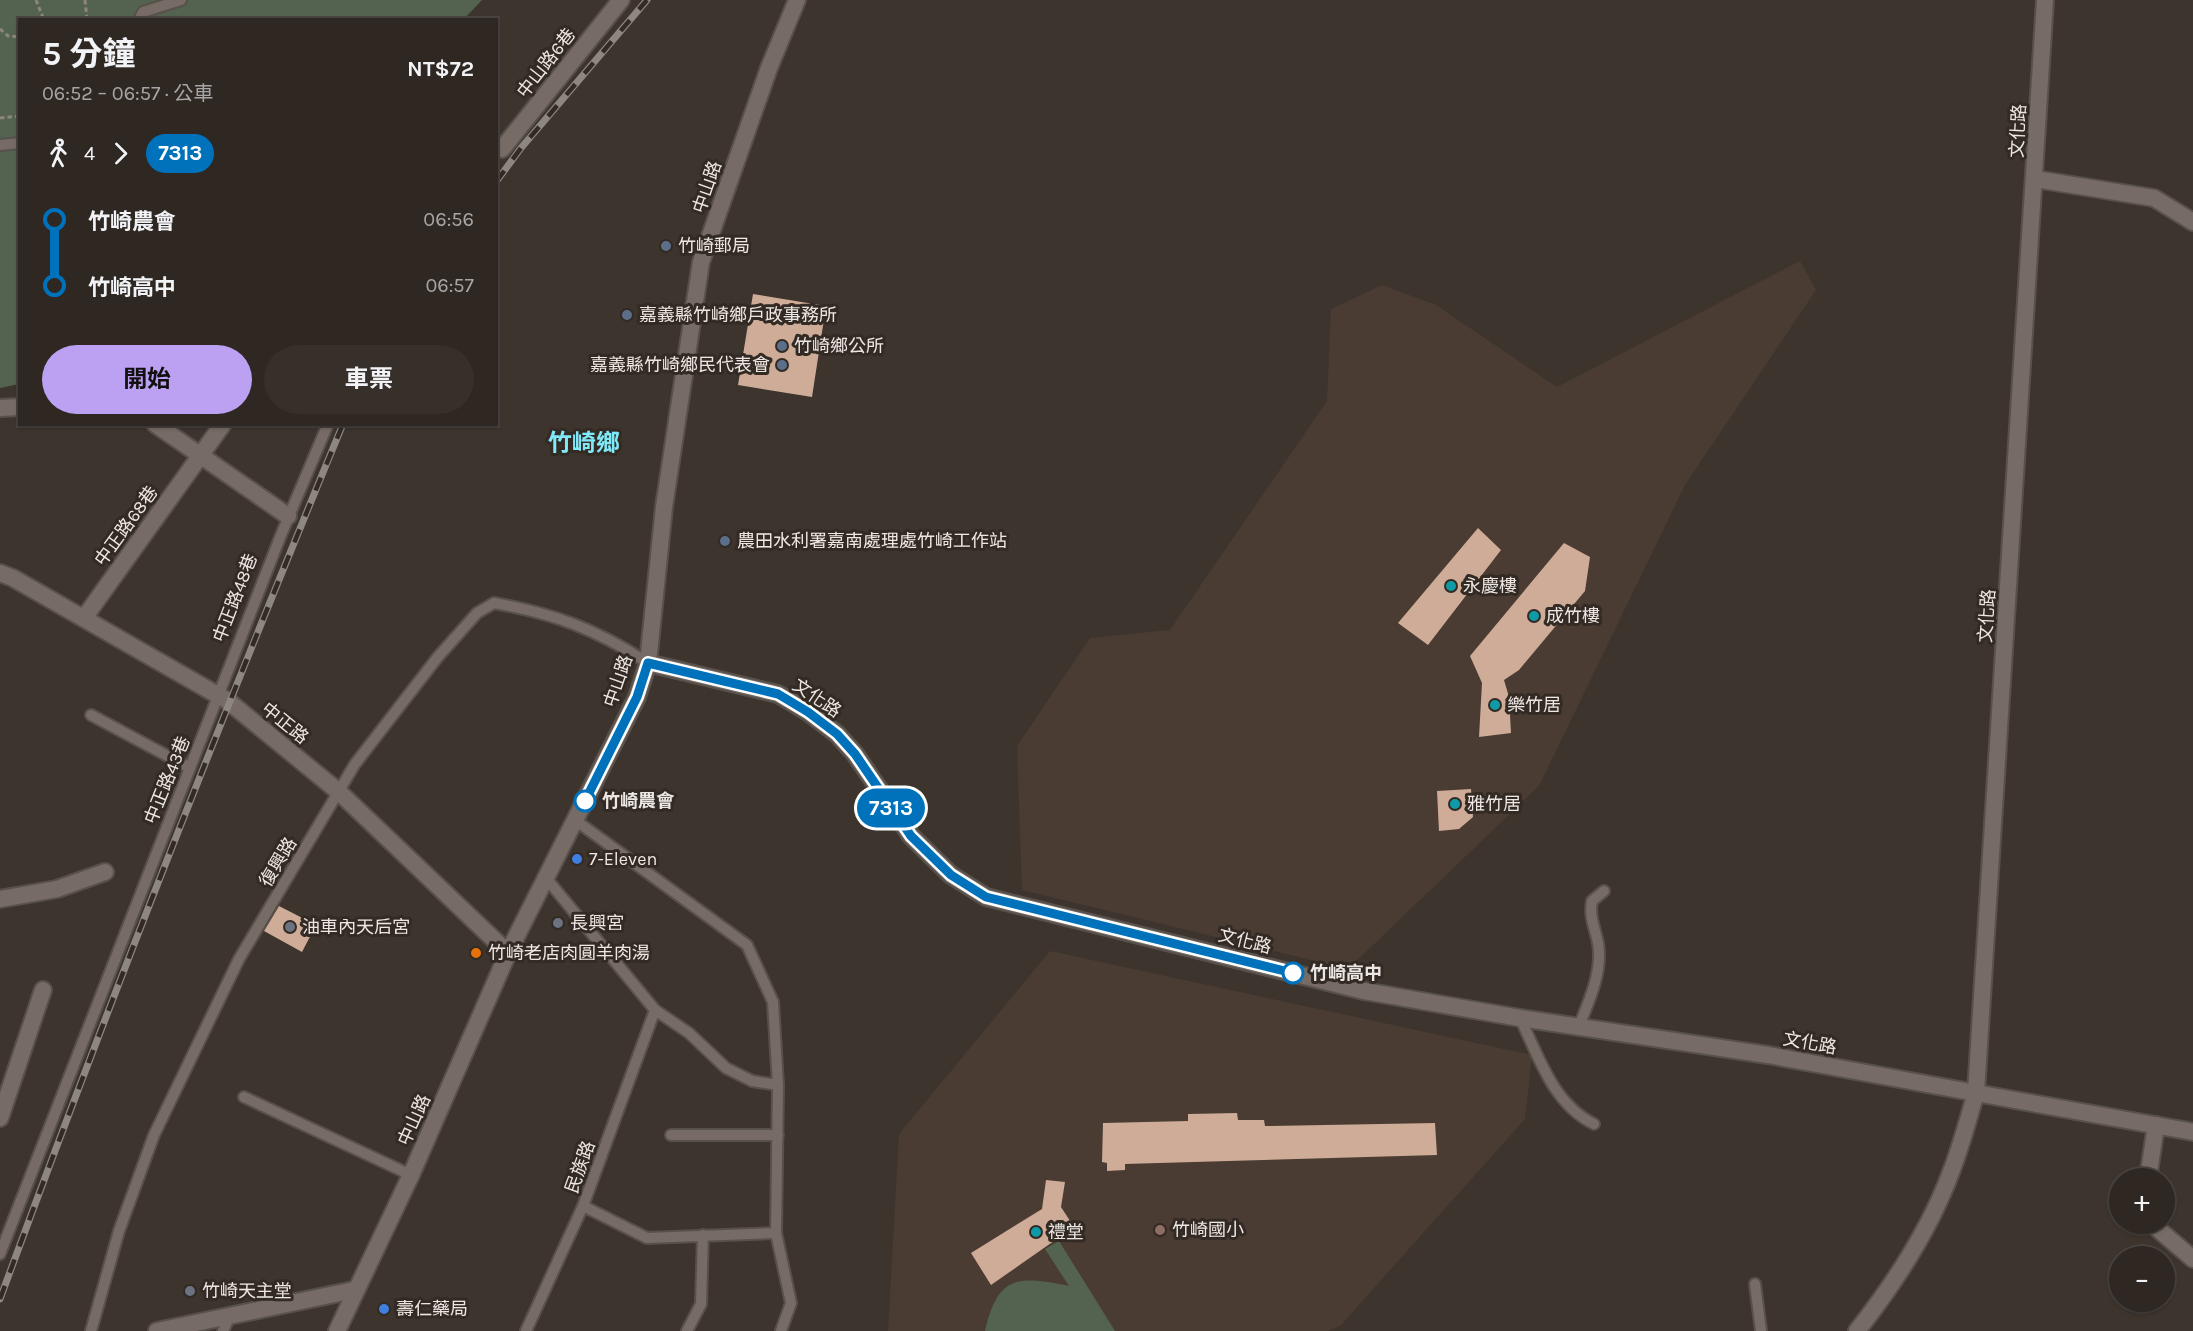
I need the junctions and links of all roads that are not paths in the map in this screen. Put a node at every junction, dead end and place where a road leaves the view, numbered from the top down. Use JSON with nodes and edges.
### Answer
{"nodes":[{"id":1,"x":181,"y":0,"type":"edge"},
{"id":2,"x":621,"y":0,"type":"edge"},
{"id":3,"x":797,"y":0,"type":"edge"},
{"id":4,"x":2045,"y":0,"type":"edge"},
{"id":5,"x":140,"y":18,"type":"edge"},
{"id":6,"x":18,"y":143,"type":"edge"},
{"id":7,"x":0,"y":145,"type":"edge"},
{"id":8,"x":498,"y":150,"type":"edge"},
{"id":9,"x":2035,"y":179,"type":"junction"},
{"id":10,"x":2193,"y":222,"type":"edge"},
{"id":11,"x":18,"y":407,"type":"edge"},
{"id":12,"x":0,"y":408,"type":"edge"},
{"id":13,"x":158,"y":426,"type":"edge"},
{"id":14,"x":222,"y":426,"type":"edge"},
{"id":15,"x":326,"y":426,"type":"edge"},
{"id":16,"x":200,"y":456,"type":"junction"},
{"id":17,"x":288,"y":516,"type":"junction"},
{"id":18,"x":0,"y":573,"type":"edge"},
{"id":19,"x":84,"y":618,"type":"junction"},
{"id":20,"x":648,"y":663,"type":"junction"},
{"id":21,"x":219,"y":694,"type":"junction"},
{"id":22,"x":91,"y":715,"type":"dead end"},
{"id":23,"x":190,"y":768,"type":"junction"},
{"id":24,"x":339,"y":792,"type":"junction"},
{"id":25,"x":575,"y":820,"type":"junction"},
{"id":26,"x":105,"y":872,"type":"dead end"},
{"id":27,"x":546,"y":878,"type":"junction"},
{"id":28,"x":1604,"y":891,"type":"dead end"},
{"id":29,"x":0,"y":899,"type":"edge"},
{"id":30,"x":508,"y":953,"type":"junction"},
{"id":31,"x":43,"y":990,"type":"dead end"},
{"id":32,"x":655,"y":1010,"type":"junction"},
{"id":33,"x":1520,"y":1018,"type":"junction"},
{"id":34,"x":1579,"y":1026,"type":"junction"},
{"id":35,"x":778,"y":1084,"type":"junction"},
{"id":36,"x":5,"y":1085,"type":"edge"},
{"id":37,"x":1976,"y":1093,"type":"junction"},
{"id":38,"x":244,"y":1097,"type":"dead end"},
{"id":39,"x":0,"y":1118,"type":"edge"},
{"id":40,"x":1594,"y":1124,"type":"dead end"},
{"id":41,"x":2156,"y":1125,"type":"junction"},
{"id":42,"x":2193,"y":1132,"type":"edge"},
{"id":43,"x":671,"y":1135,"type":"dead end"},
{"id":44,"x":778,"y":1135,"type":"junction"},
{"id":45,"x":2150,"y":1168,"type":"edge"},
{"id":46,"x":411,"y":1175,"type":"junction"},
{"id":47,"x":584,"y":1206,"type":"junction"},
{"id":48,"x":776,"y":1233,"type":"junction"},
{"id":49,"x":2164,"y":1234,"type":"edge"},
{"id":50,"x":702,"y":1235,"type":"junction"},
{"id":51,"x":0,"y":1254,"type":"edge"},
{"id":52,"x":2193,"y":1259,"type":"edge"},
{"id":53,"x":1755,"y":1284,"type":"dead end"},
{"id":54,"x":354,"y":1290,"type":"junction"},
{"id":55,"x":226,"y":1324,"type":"edge"},
{"id":56,"x":529,"y":1330,"type":"edge"},
{"id":57,"x":91,"y":1331,"type":"edge"},
{"id":58,"x":157,"y":1331,"type":"edge"},
{"id":59,"x":337,"y":1331,"type":"edge"},
{"id":60,"x":687,"y":1331,"type":"edge"},
{"id":61,"x":781,"y":1331,"type":"edge"},
{"id":62,"x":1761,"y":1331,"type":"edge"},
{"id":63,"x":1857,"y":1331,"type":"edge"}],
"edges":[{"from":1,"to":5,"type":"lane"},
{"from":2,"to":8,"type":"street","name":"中山路6巷"},
{"from":3,"to":20,"type":"street","name":"中山路"},
{"from":4,"to":9,"type":"street","name":"文化路"},
{"from":6,"to":7,"type":"lane"},
{"from":9,"to":10,"type":"street"},
{"from":9,"to":37,"type":"street","name":"文化路"},
{"from":11,"to":12,"type":"street"},
{"from":13,"to":16,"type":"street"},
{"from":14,"to":16,"type":"street","name":"中正路68巷"},
{"from":15,"to":17,"type":"lane","name":"中正路48巷"},
{"from":16,"to":17,"type":"street"},
{"from":16,"to":19,"type":"street","name":"中正路68巷"},
{"from":17,"to":21,"type":"lane","name":"中正路48巷"},
{"from":18,"to":19,"type":"street","name":"中正路"},
{"from":19,"to":21,"type":"street","name":"中正路"},
{"from":20,"to":24,"type":"lane","name":"復興路"},
{"from":20,"to":25,"type":"street","name":"中山路"},
{"from":20,"to":33,"type":"street","name":"文化路"},
{"from":21,"to":23,"type":"lane","name":"中正路43巷"},
{"from":21,"to":24,"type":"street","name":"中正路"},
{"from":22,"to":23,"type":"lane"},
{"from":23,"to":51,"type":"lane","name":"中正路43巷"},
{"from":24,"to":30,"type":"street","name":"中正路"},
{"from":24,"to":57,"type":"lane","name":"復興路"},
{"from":25,"to":27,"type":"street","name":"中山路"},
{"from":25,"to":35,"type":"lane"},
{"from":26,"to":29,"type":"street"},
{"from":27,"to":30,"type":"street","name":"中山路"},
{"from":27,"to":32,"type":"lane"},
{"from":28,"to":34,"type":"lane"},
{"from":30,"to":46,"type":"street","name":"中山路"},
{"from":31,"to":36,"type":"street"},
{"from":32,"to":35,"type":"lane"},
{"from":32,"to":47,"type":"lane","name":"民族路"},
{"from":33,"to":34,"type":"street","name":"文化路"},
{"from":33,"to":40,"type":"lane"},
{"from":34,"to":37,"type":"street","name":"文化路"},
{"from":35,"to":44,"type":"lane"},
{"from":36,"to":39,"type":"street"},
{"from":37,"to":41,"type":"street"},
{"from":37,"to":63,"type":"street"},
{"from":38,"to":46,"type":"lane"},
{"from":41,"to":42,"type":"street"},
{"from":41,"to":45,"type":"street"},
{"from":43,"to":44,"type":"lane"},
{"from":44,"to":48,"type":"lane"},
{"from":46,"to":54,"type":"street","name":"中山路"},
{"from":47,"to":50,"type":"lane"},
{"from":47,"to":56,"type":"lane","name":"民族路"},
{"from":48,"to":50,"type":"lane"},
{"from":48,"to":61,"type":"lane"},
{"from":49,"to":52,"type":"street"},
{"from":50,"to":60,"type":"lane"},
{"from":53,"to":62,"type":"lane"},
{"from":54,"to":55,"type":"street"},
{"from":54,"to":59,"type":"street","name":"中山路"},
{"from":55,"to":58,"type":"street"}]}
